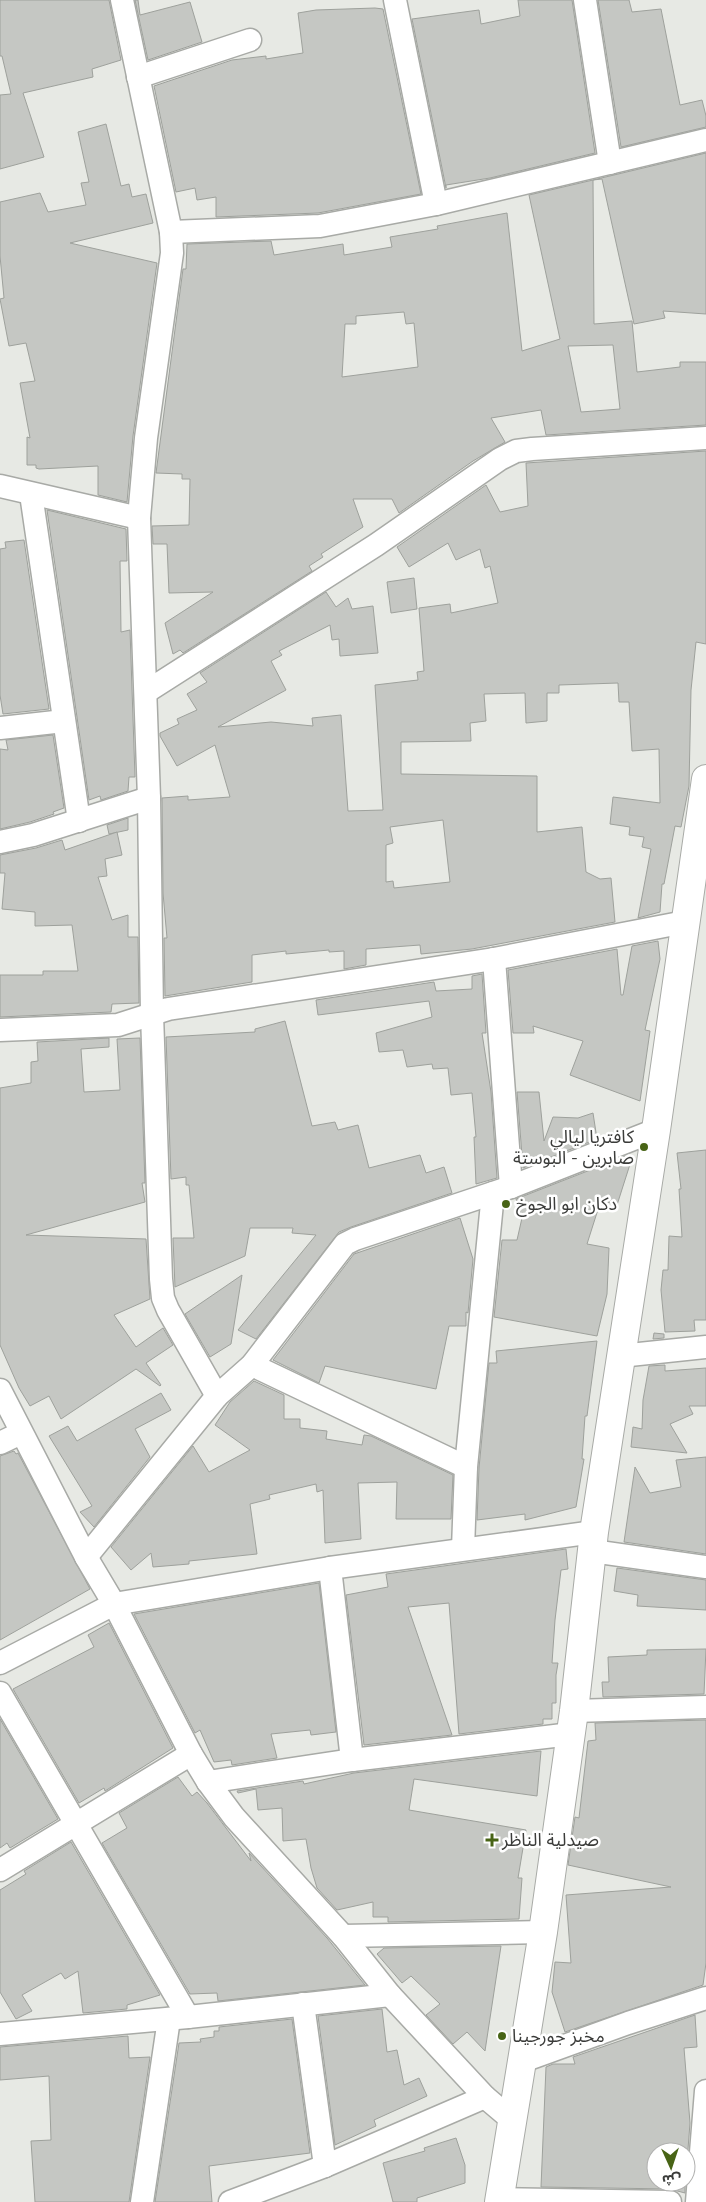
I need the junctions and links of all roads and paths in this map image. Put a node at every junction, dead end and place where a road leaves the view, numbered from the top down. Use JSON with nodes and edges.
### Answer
{"nodes":[{"id":1,"x":122,"y":0,"type":"edge"},
{"id":2,"x":395,"y":0,"type":"edge"},
{"id":3,"x":585,"y":0,"type":"edge"},
{"id":4,"x":250,"y":40,"type":"dead end"},
{"id":5,"x":138,"y":77,"type":"junction"},
{"id":6,"x":706,"y":140,"type":"edge"},
{"id":7,"x":610,"y":163,"type":"junction"},
{"id":8,"x":436,"y":204,"type":"junction"},
{"id":9,"x":171,"y":232,"type":"junction"},
{"id":10,"x":706,"y":438,"type":"edge"},
{"id":11,"x":0,"y":486,"type":"edge"},
{"id":12,"x":31,"y":494,"type":"junction"},
{"id":13,"x":139,"y":518,"type":"junction"},
{"id":14,"x":146,"y":692,"type":"junction"},
{"id":15,"x":64,"y":721,"type":"junction"},
{"id":16,"x":0,"y":728,"type":"edge"},
{"id":17,"x":706,"y":779,"type":"edge"},
{"id":18,"x":150,"y":798,"type":"junction"},
{"id":19,"x":79,"y":821,"type":"junction"},
{"id":20,"x":0,"y":842,"type":"edge"},
{"id":21,"x":685,"y":922,"type":"junction"},
{"id":22,"x":494,"y":959,"type":"junction"},
{"id":23,"x":152,"y":1014,"type":"junction"},
{"id":24,"x":0,"y":1030,"type":"edge"},
{"id":25,"x":656,"y":1130,"type":"junction"},
{"id":26,"x":502,"y":1190,"type":"junction"},
{"id":27,"x":706,"y":1347,"type":"edge"},
{"id":28,"x":620,"y":1356,"type":"junction"},
{"id":29,"x":252,"y":1365,"type":"junction"},
{"id":30,"x":0,"y":1390,"type":"edge"},
{"id":31,"x":217,"y":1396,"type":"junction"},
{"id":32,"x":21,"y":1433,"type":"junction"},
{"id":33,"x":0,"y":1443,"type":"edge"},
{"id":34,"x":466,"y":1467,"type":"junction"},
{"id":35,"x":593,"y":1541,"type":"junction"},
{"id":36,"x":463,"y":1549,"type":"junction"},
{"id":37,"x":86,"y":1557,"type":"junction"},
{"id":38,"x":706,"y":1567,"type":"edge"},
{"id":39,"x":330,"y":1568,"type":"junction"},
{"id":40,"x":114,"y":1604,"type":"junction"},
{"id":41,"x":0,"y":1663,"type":"edge"},
{"id":42,"x":0,"y":1693,"type":"edge"},
{"id":43,"x":706,"y":1707,"type":"edge"},
{"id":44,"x":572,"y":1723,"type":"junction"},
{"id":45,"x":191,"y":1754,"type":"junction"},
{"id":46,"x":352,"y":1760,"type":"junction"},
{"id":47,"x":208,"y":1782,"type":"junction"},
{"id":48,"x":76,"y":1824,"type":"junction"},
{"id":49,"x":0,"y":1870,"type":"edge"},
{"id":50,"x":543,"y":1932,"type":"junction"},
{"id":51,"x":343,"y":1936,"type":"junction"},
{"id":52,"x":390,"y":1995,"type":"junction"},
{"id":53,"x":706,"y":1998,"type":"edge"},
{"id":54,"x":302,"y":2004,"type":"junction"},
{"id":55,"x":178,"y":2018,"type":"junction"},
{"id":56,"x":0,"y":2034,"type":"edge"},
{"id":57,"x":523,"y":2060,"type":"junction"},
{"id":58,"x":706,"y":2091,"type":"edge"},
{"id":59,"x":484,"y":2097,"type":"junction"},
{"id":60,"x":512,"y":2120,"type":"junction"},
{"id":61,"x":325,"y":2166,"type":"junction"},
{"id":62,"x":500,"y":2200,"type":"edge"},
{"id":63,"x":142,"y":2202,"type":"edge"},
{"id":64,"x":230,"y":2202,"type":"edge"},
{"id":65,"x":670,"y":2202,"type":"edge"},
{"id":66,"x":697,"y":2202,"type":"edge"}],
"edges":[{"from":1,"to":5,"type":"street"},
{"from":2,"to":8,"type":"street"},
{"from":3,"to":7,"type":"street"},
{"from":4,"to":5,"type":"street"},
{"from":5,"to":9,"type":"street"},
{"from":6,"to":7,"type":"street"},
{"from":7,"to":8,"type":"street"},
{"from":8,"to":9,"type":"street"},
{"from":9,"to":13,"type":"street"},
{"from":10,"to":14,"type":"street"},
{"from":11,"to":12,"type":"street"},
{"from":12,"to":13,"type":"street"},
{"from":12,"to":15,"type":"street"},
{"from":13,"to":14,"type":"street"},
{"from":14,"to":18,"type":"street"},
{"from":15,"to":16,"type":"street"},
{"from":15,"to":19,"type":"street"},
{"from":17,"to":21,"type":"street"},
{"from":18,"to":19,"type":"street"},
{"from":18,"to":23,"type":"street"},
{"from":19,"to":20,"type":"street"},
{"from":21,"to":22,"type":"street"},
{"from":21,"to":25,"type":"street"},
{"from":22,"to":23,"type":"street"},
{"from":22,"to":26,"type":"street"},
{"from":23,"to":24,"type":"street"},
{"from":23,"to":31,"type":"street"},
{"from":25,"to":26,"type":"street"},
{"from":25,"to":28,"type":"street"},
{"from":26,"to":29,"type":"street"},
{"from":26,"to":34,"type":"street"},
{"from":27,"to":28,"type":"street"},
{"from":28,"to":35,"type":"street"},
{"from":29,"to":31,"type":"street"},
{"from":29,"to":34,"type":"street"},
{"from":30,"to":32,"type":"street"},
{"from":31,"to":37,"type":"street"},
{"from":32,"to":33,"type":"street"},
{"from":32,"to":37,"type":"street"},
{"from":34,"to":36,"type":"street"},
{"from":35,"to":36,"type":"street"},
{"from":35,"to":38,"type":"street"},
{"from":35,"to":44,"type":"street"},
{"from":36,"to":39,"type":"street"},
{"from":37,"to":40,"type":"street"},
{"from":39,"to":40,"type":"street"},
{"from":39,"to":46,"type":"street"},
{"from":40,"to":41,"type":"street"},
{"from":40,"to":45,"type":"street"},
{"from":42,"to":48,"type":"street"},
{"from":43,"to":44,"type":"street"},
{"from":44,"to":46,"type":"street"},
{"from":44,"to":50,"type":"street"},
{"from":45,"to":47,"type":"street"},
{"from":45,"to":48,"type":"street"},
{"from":46,"to":47,"type":"street"},
{"from":47,"to":51,"type":"street"},
{"from":48,"to":49,"type":"street"},
{"from":48,"to":55,"type":"street"},
{"from":50,"to":51,"type":"street"},
{"from":50,"to":57,"type":"street"},
{"from":51,"to":52,"type":"street"},
{"from":52,"to":54,"type":"street"},
{"from":52,"to":59,"type":"street"},
{"from":53,"to":57,"type":"street"},
{"from":54,"to":55,"type":"street"},
{"from":54,"to":61,"type":"street"},
{"from":55,"to":56,"type":"street"},
{"from":55,"to":63,"type":"street"},
{"from":57,"to":60,"type":"street"},
{"from":58,"to":66,"type":"street"},
{"from":59,"to":60,"type":"street"},
{"from":59,"to":61,"type":"street"},
{"from":60,"to":62,"type":"street"},
{"from":61,"to":64,"type":"street"},
{"from":62,"to":65,"type":"street"}]}
